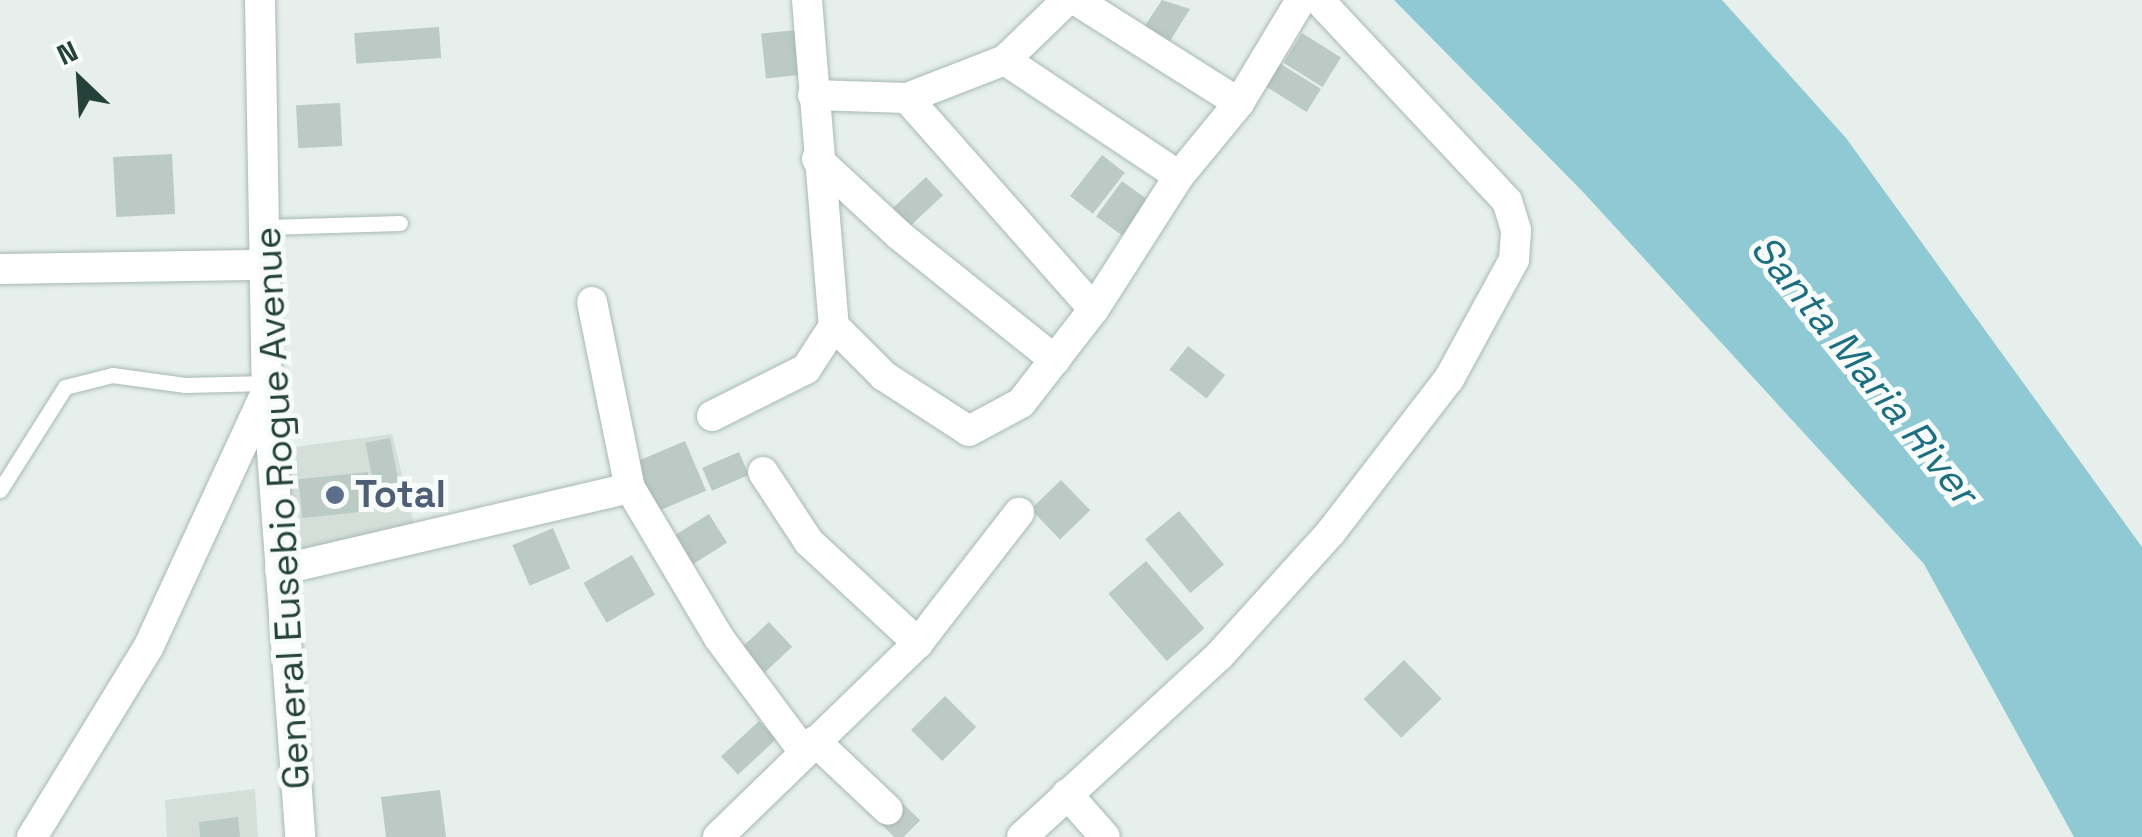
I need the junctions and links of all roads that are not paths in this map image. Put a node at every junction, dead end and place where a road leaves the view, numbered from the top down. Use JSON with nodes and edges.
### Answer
{"nodes":[{"id":1,"x":260,"y":0,"type":"edge"},
{"id":2,"x":807,"y":0,"type":"edge"},
{"id":3,"x":1067,"y":0,"type":"edge"},
{"id":4,"x":1076,"y":0,"type":"edge"},
{"id":5,"x":1301,"y":0,"type":"edge"},
{"id":6,"x":1319,"y":0,"type":"edge"},
{"id":7,"x":1006,"y":60,"type":"junction"},
{"id":8,"x":812,"y":95,"type":"junction"},
{"id":9,"x":907,"y":98,"type":"junction"},
{"id":10,"x":1240,"y":103,"type":"junction"},
{"id":11,"x":817,"y":159,"type":"junction"},
{"id":12,"x":1179,"y":176,"type":"junction"},
{"id":13,"x":400,"y":222,"type":"dead end"},
{"id":14,"x":266,"y":226,"type":"junction"},
{"id":15,"x":266,"y":265,"type":"junction"},
{"id":16,"x":0,"y":269,"type":"edge"},
{"id":17,"x":592,"y":302,"type":"dead end"},
{"id":18,"x":1094,"y":310,"type":"junction"},
{"id":19,"x":834,"y":326,"type":"junction"},
{"id":20,"x":1055,"y":360,"type":"junction"},
{"id":21,"x":267,"y":387,"type":"junction"},
{"id":22,"x":712,"y":416,"type":"dead end"},
{"id":23,"x":763,"y":472,"type":"dead end"},
{"id":24,"x":630,"y":488,"type":"junction"},
{"id":25,"x":0,"y":490,"type":"edge"},
{"id":26,"x":1019,"y":513,"type":"dead end"},
{"id":27,"x":280,"y":570,"type":"junction"},
{"id":28,"x":918,"y":643,"type":"junction"},
{"id":29,"x":810,"y":746,"type":"junction"},
{"id":30,"x":1067,"y":794,"type":"junction"},
{"id":31,"x":888,"y":810,"type":"tunnel mouth"},
{"id":32,"x":32,"y":837,"type":"edge"},
{"id":33,"x":300,"y":837,"type":"edge"},
{"id":34,"x":718,"y":837,"type":"edge"},
{"id":35,"x":1022,"y":837,"type":"edge"},
{"id":36,"x":1105,"y":837,"type":"edge"}],
"edges":[{"from":1,"to":14,"type":"street","name":"General Eusebio Rogue Avenue"},
{"from":2,"to":8,"type":"street"},
{"from":3,"to":7,"type":"street"},
{"from":4,"to":10,"type":"street"},
{"from":5,"to":10,"type":"street"},
{"from":6,"to":30,"type":"street"},
{"from":7,"to":9,"type":"street"},
{"from":7,"to":12,"type":"street"},
{"from":8,"to":9,"type":"street"},
{"from":8,"to":11,"type":"street"},
{"from":9,"to":18,"type":"street"},
{"from":10,"to":12,"type":"street"},
{"from":11,"to":19,"type":"street"},
{"from":11,"to":20,"type":"street"},
{"from":12,"to":18,"type":"street"},
{"from":13,"to":14,"type":"lane"},
{"from":14,"to":15,"type":"street","name":"General Eusebio Rogue Avenue"},
{"from":15,"to":16,"type":"street"},
{"from":15,"to":21,"type":"street","name":"General Eusebio Rogue Avenue"},
{"from":17,"to":24,"type":"street"},
{"from":18,"to":20,"type":"street"},
{"from":19,"to":20,"type":"street"},
{"from":19,"to":22,"type":"street"},
{"from":21,"to":25,"type":"lane"},
{"from":21,"to":27,"type":"street","name":"General Eusebio Rogue Avenue"},
{"from":21,"to":32,"type":"street"},
{"from":23,"to":28,"type":"street"},
{"from":24,"to":27,"type":"street"},
{"from":24,"to":29,"type":"street"},
{"from":26,"to":28,"type":"street"},
{"from":27,"to":33,"type":"street","name":"General Eusebio Rogue Avenue"},
{"from":28,"to":29,"type":"street"},
{"from":29,"to":31,"type":"street"},
{"from":29,"to":34,"type":"street"},
{"from":30,"to":35,"type":"street"},
{"from":30,"to":36,"type":"street"}]}
